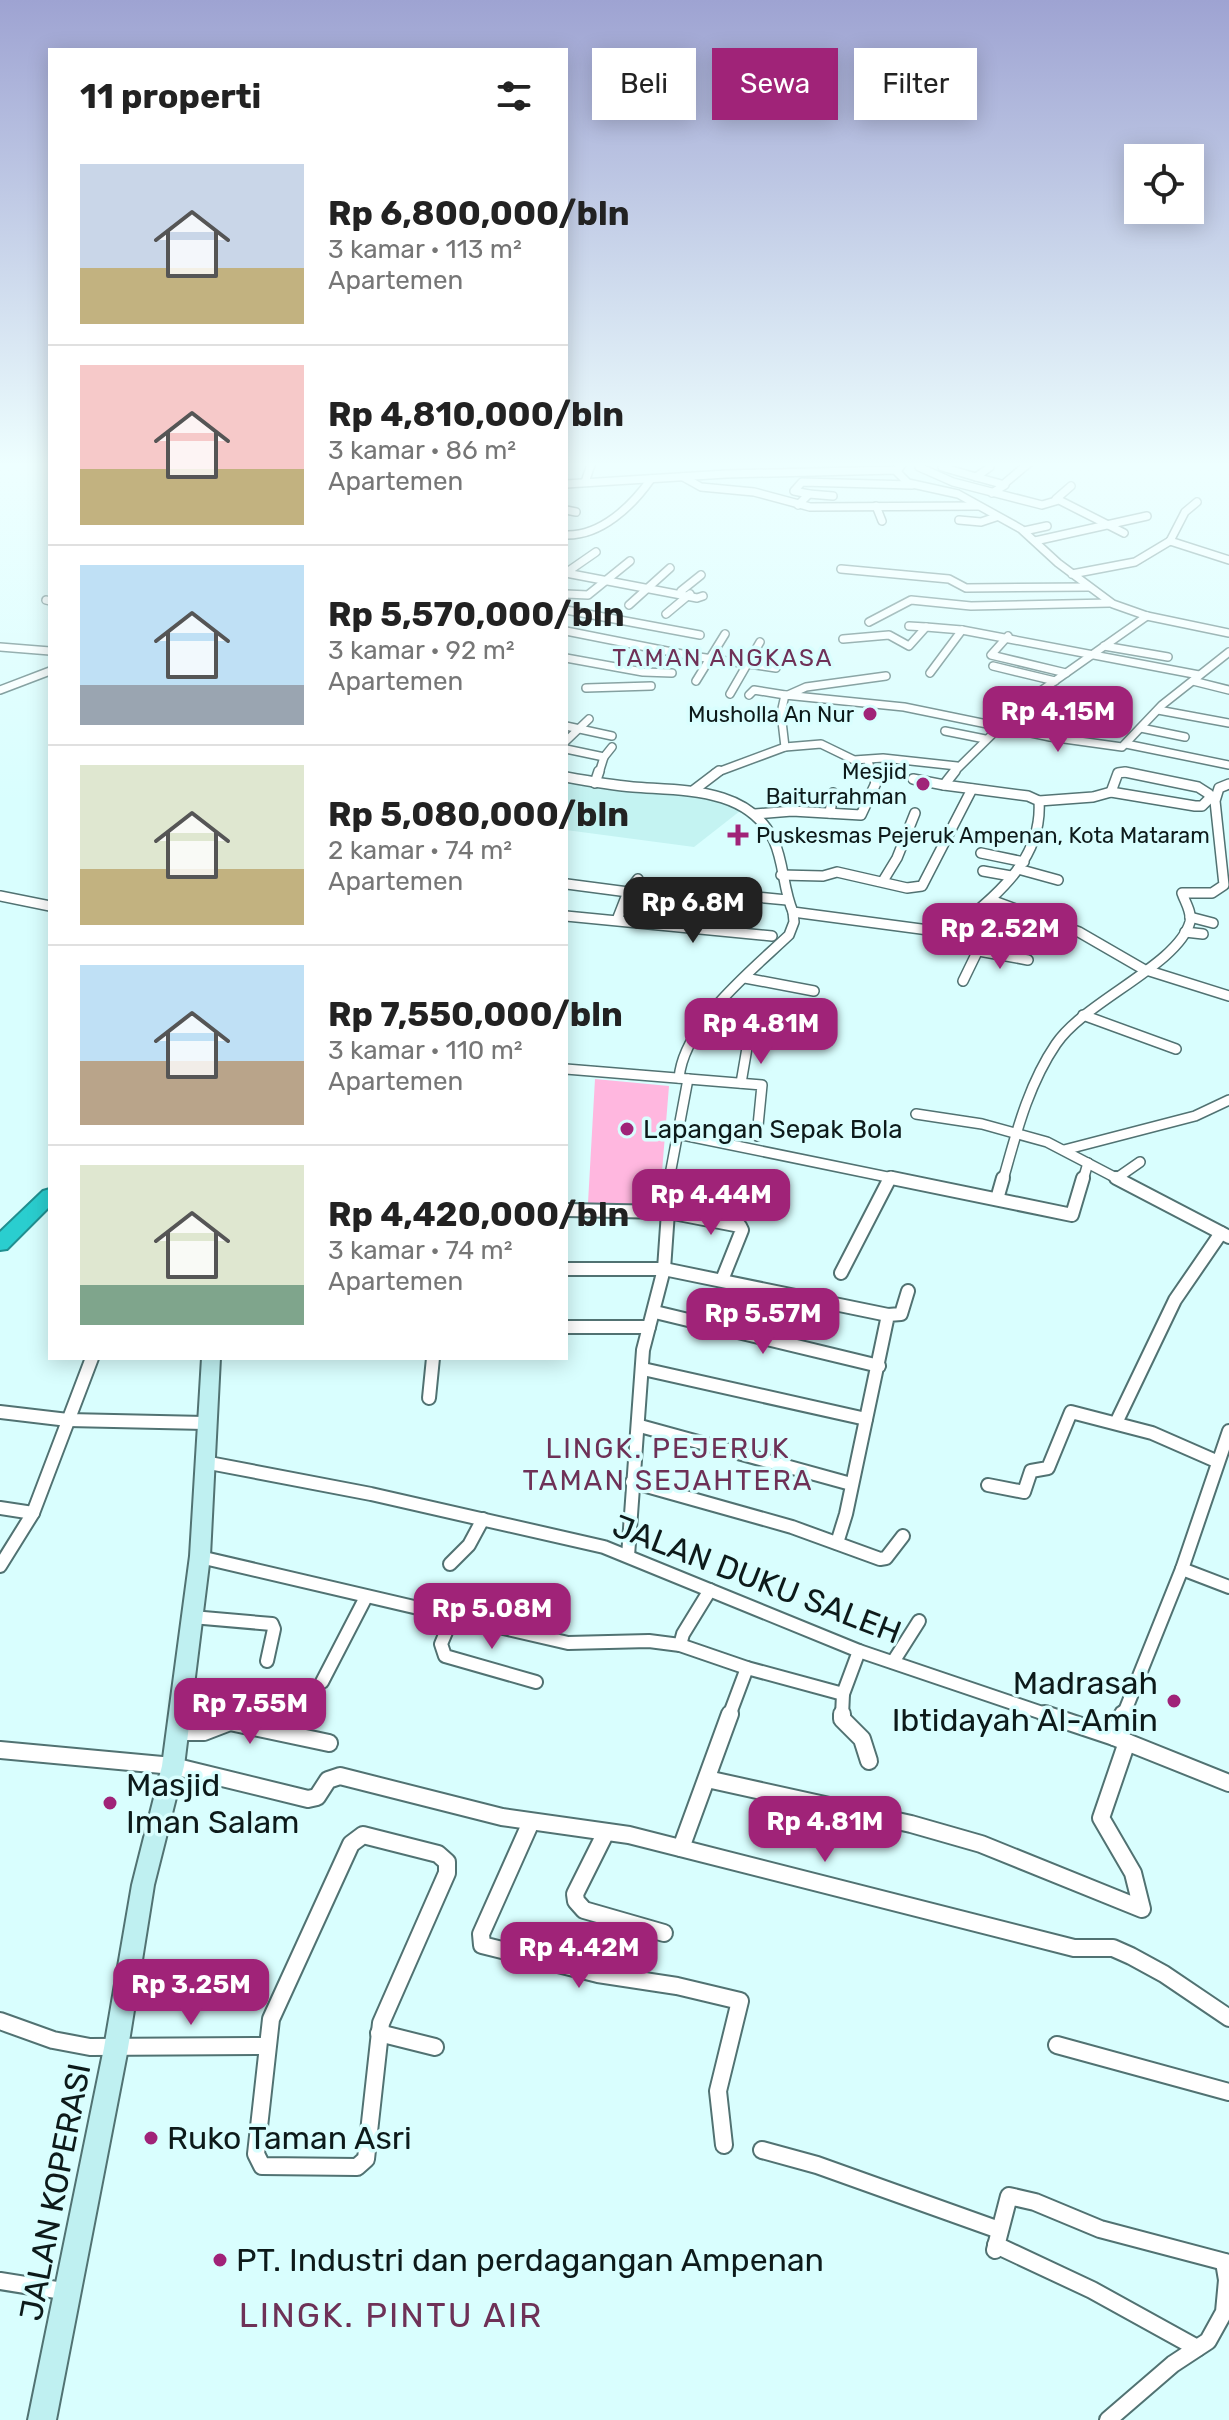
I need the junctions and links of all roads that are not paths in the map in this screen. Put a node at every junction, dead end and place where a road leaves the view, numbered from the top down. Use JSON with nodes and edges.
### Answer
{"nodes":[{"id":1,"x":587,"y":575,"type":"edge"},
{"id":2,"x":613,"y":575,"type":"edge"},
{"id":3,"x":662,"y":575,"type":"edge"},
{"id":4,"x":701,"y":575,"type":"dead end"},
{"id":5,"x":905,"y":575,"type":"edge"},
{"id":6,"x":1073,"y":575,"type":"edge"},
{"id":7,"x":608,"y":579,"type":"junction"},
{"id":8,"x":649,"y":587,"type":"junction"},
{"id":9,"x":1089,"y":587,"type":"junction"},
{"id":10,"x":568,"y":594,"type":"edge"},
{"id":11,"x":686,"y":594,"type":"junction"},
{"id":12,"x":1111,"y":603,"type":"junction"},
{"id":13,"x":629,"y":605,"type":"dead end"},
{"id":14,"x":568,"y":610,"type":"edge"},
{"id":15,"x":666,"y":614,"type":"dead end"},
{"id":16,"x":1147,"y":616,"type":"junction"},
{"id":17,"x":869,"y":622,"type":"dead end"},
{"id":18,"x":909,"y":626,"type":"dead end"},
{"id":19,"x":926,"y":627,"type":"junction"},
{"id":20,"x":962,"y":630,"type":"junction"},
{"id":21,"x":568,"y":631,"type":"edge"},
{"id":22,"x":1229,"y":633,"type":"edge"},
{"id":23,"x":725,"y":634,"type":"dead end"},
{"id":24,"x":700,"y":635,"type":"dead end"},
{"id":25,"x":1008,"y":636,"type":"junction"},
{"id":26,"x":843,"y":639,"type":"dead end"},
{"id":27,"x":760,"y":642,"type":"dead end"},
{"id":28,"x":1104,"y":646,"type":"junction"},
{"id":29,"x":0,"y":647,"type":"edge"},
{"id":30,"x":48,"y":651,"type":"edge"},
{"id":31,"x":1229,"y":652,"type":"edge"},
{"id":32,"x":1094,"y":654,"type":"junction"},
{"id":33,"x":1168,"y":657,"type":"dead end"},
{"id":34,"x":568,"y":658,"type":"edge"},
{"id":35,"x":709,"y":659,"type":"junction"},
{"id":36,"x":747,"y":664,"type":"junction"},
{"id":37,"x":993,"y":666,"type":"dead end"},
{"id":38,"x":776,"y":668,"type":"dead end"},
{"id":39,"x":625,"y":669,"type":"junction"},
{"id":40,"x":48,"y":672,"type":"edge"},
{"id":41,"x":672,"y":673,"type":"dead end"},
{"id":42,"x":930,"y":673,"type":"dead end"},
{"id":43,"x":1066,"y":673,"type":"junction"},
{"id":44,"x":1164,"y":673,"type":"dead end"},
{"id":45,"x":886,"y":676,"type":"dead end"},
{"id":46,"x":1196,"y":678,"type":"junction"},
{"id":47,"x":696,"y":681,"type":"dead end"},
{"id":48,"x":1055,"y":681,"type":"junction"},
{"id":49,"x":630,"y":686,"type":"junction"},
{"id":50,"x":651,"y":686,"type":"dead end"},
{"id":51,"x":586,"y":688,"type":"dead end"},
{"id":52,"x":0,"y":690,"type":"edge"},
{"id":53,"x":1229,"y":690,"type":"edge"},
{"id":54,"x":730,"y":694,"type":"dead end"},
{"id":55,"x":749,"y":695,"type":"dead end"},
{"id":56,"x":786,"y":695,"type":"junction"},
{"id":57,"x":1021,"y":705,"type":"junction"},
{"id":58,"x":1158,"y":710,"type":"junction"},
{"id":59,"x":1082,"y":717,"type":"dead end"},
{"id":60,"x":589,"y":719,"type":"dead end"},
{"id":61,"x":1229,"y":723,"type":"edge"},
{"id":62,"x":568,"y":726,"type":"edge"},
{"id":63,"x":997,"y":727,"type":"junction"},
{"id":64,"x":1141,"y":728,"type":"junction"},
{"id":65,"x":579,"y":729,"type":"junction"},
{"id":66,"x":945,"y":731,"type":"dead end"},
{"id":67,"x":612,"y":736,"type":"dead end"},
{"id":68,"x":1185,"y":737,"type":"dead end"},
{"id":69,"x":568,"y":739,"type":"edge"},
{"id":70,"x":985,"y":739,"type":"junction"},
{"id":71,"x":1124,"y":746,"type":"junction"},
{"id":72,"x":612,"y":747,"type":"dead end"},
{"id":73,"x":785,"y":747,"type":"junction"},
{"id":74,"x":568,"y":749,"type":"edge"},
{"id":75,"x":604,"y":757,"type":"junction"},
{"id":76,"x":868,"y":761,"type":"junction"},
{"id":77,"x":1229,"y":765,"type":"edge"},
{"id":78,"x":957,"y":766,"type":"junction"},
{"id":79,"x":568,"y":777,"type":"edge"},
{"id":80,"x":913,"y":779,"type":"dead end"},
{"id":81,"x":595,"y":783,"type":"junction"},
{"id":82,"x":944,"y":785,"type":"junction"},
{"id":83,"x":1226,"y":787,"type":"edge"},
{"id":84,"x":972,"y":789,"type":"junction"},
{"id":85,"x":694,"y":790,"type":"junction"},
{"id":86,"x":1111,"y":792,"type":"junction"},
{"id":87,"x":833,"y":793,"type":"dead end"},
{"id":88,"x":1039,"y":801,"type":"junction"},
{"id":89,"x":830,"y":813,"type":"junction"},
{"id":90,"x":915,"y":813,"type":"dead end"},
{"id":91,"x":755,"y":814,"type":"junction"},
{"id":92,"x":981,"y":853,"type":"dead end"},
{"id":93,"x":1018,"y":869,"type":"junction"},
{"id":94,"x":983,"y":871,"type":"dead end"},
{"id":95,"x":781,"y":875,"type":"junction"},
{"id":96,"x":638,"y":879,"type":"dead end"},
{"id":97,"x":1058,"y":880,"type":"dead end"},
{"id":98,"x":883,"y":881,"type":"junction"},
{"id":99,"x":568,"y":884,"type":"edge"},
{"id":100,"x":671,"y":889,"type":"dead end"},
{"id":101,"x":628,"y":892,"type":"junction"},
{"id":102,"x":0,"y":896,"type":"edge"},
{"id":103,"x":787,"y":900,"type":"junction"},
{"id":104,"x":991,"y":900,"type":"junction"},
{"id":105,"x":48,"y":906,"type":"edge"},
{"id":106,"x":793,"y":912,"type":"junction"},
{"id":107,"x":568,"y":916,"type":"edge"},
{"id":108,"x":1190,"y":917,"type":"junction"},
{"id":109,"x":617,"y":920,"type":"junction"},
{"id":110,"x":1213,"y":923,"type":"dead end"},
{"id":111,"x":1185,"y":932,"type":"junction"},
{"id":112,"x":951,"y":933,"type":"junction"},
{"id":113,"x":1203,"y":934,"type":"dead end"},
{"id":114,"x":772,"y":936,"type":"dead end"},
{"id":115,"x":979,"y":951,"type":"junction"},
{"id":116,"x":1028,"y":960,"type":"dead end"},
{"id":117,"x":1143,"y":969,"type":"junction"},
{"id":118,"x":745,"y":978,"type":"junction"},
{"id":119,"x":963,"y":981,"type":"dead end"},
{"id":120,"x":814,"y":991,"type":"dead end"},
{"id":121,"x":1229,"y":996,"type":"edge"},
{"id":122,"x":1083,"y":1015,"type":"junction"},
{"id":123,"x":748,"y":1042,"type":"dead end"},
{"id":124,"x":1176,"y":1049,"type":"dead end"},
{"id":125,"x":568,"y":1069,"type":"edge"},
{"id":126,"x":684,"y":1079,"type":"junction"},
{"id":127,"x":741,"y":1083,"type":"junction"},
{"id":128,"x":1228,"y":1102,"type":"edge"},
{"id":129,"x":916,"y":1114,"type":"dead end"},
{"id":130,"x":1017,"y":1132,"type":"junction"},
{"id":131,"x":678,"y":1134,"type":"junction"},
{"id":132,"x":757,"y":1136,"type":"dead end"},
{"id":133,"x":1064,"y":1150,"type":"junction"},
{"id":134,"x":1140,"y":1162,"type":"dead end"},
{"id":135,"x":1088,"y":1163,"type":"junction"},
{"id":136,"x":891,"y":1176,"type":"junction"},
{"id":137,"x":1117,"y":1178,"type":"junction"},
{"id":138,"x":48,"y":1197,"type":"edge"},
{"id":139,"x":997,"y":1199,"type":"junction"},
{"id":140,"x":568,"y":1210,"type":"edge"},
{"id":141,"x":668,"y":1212,"type":"junction"},
{"id":142,"x":1225,"y":1235,"type":"edge"},
{"id":143,"x":0,"y":1244,"type":"edge"},
{"id":144,"x":568,"y":1269,"type":"edge"},
{"id":145,"x":664,"y":1269,"type":"junction"},
{"id":146,"x":841,"y":1273,"type":"dead end"},
{"id":147,"x":722,"y":1280,"type":"junction"},
{"id":148,"x":908,"y":1291,"type":"dead end"},
{"id":149,"x":655,"y":1312,"type":"junction"},
{"id":150,"x":888,"y":1315,"type":"junction"},
{"id":151,"x":568,"y":1327,"type":"edge"},
{"id":152,"x":649,"y":1327,"type":"junction"},
{"id":153,"x":91,"y":1360,"type":"edge"},
{"id":154,"x":211,"y":1360,"type":"edge"},
{"id":155,"x":433,"y":1360,"type":"edge"},
{"id":156,"x":879,"y":1366,"type":"junction"},
{"id":157,"x":643,"y":1369,"type":"junction"},
{"id":158,"x":429,"y":1398,"type":"dead end"},
{"id":159,"x":0,"y":1412,"type":"edge"},
{"id":160,"x":866,"y":1419,"type":"junction"},
{"id":161,"x":68,"y":1420,"type":"junction"},
{"id":162,"x":205,"y":1423,"type":"junction"},
{"id":163,"x":1116,"y":1423,"type":"junction"},
{"id":164,"x":640,"y":1426,"type":"junction"},
{"id":165,"x":1229,"y":1431,"type":"edge"},
{"id":166,"x":1216,"y":1461,"type":"junction"},
{"id":167,"x":204,"y":1462,"type":"junction"},
{"id":168,"x":632,"y":1482,"type":"junction"},
{"id":169,"x":851,"y":1484,"type":"junction"},
{"id":170,"x":988,"y":1485,"type":"dead end"},
{"id":171,"x":0,"y":1508,"type":"edge"},
{"id":172,"x":33,"y":1513,"type":"junction"},
{"id":173,"x":483,"y":1519,"type":"junction"},
{"id":174,"x":903,"y":1536,"type":"dead end"},
{"id":175,"x":837,"y":1543,"type":"junction"},
{"id":176,"x":628,"y":1556,"type":"junction"},
{"id":177,"x":200,"y":1557,"type":"junction"},
{"id":178,"x":450,"y":1564,"type":"dead end"},
{"id":179,"x":0,"y":1566,"type":"edge"},
{"id":180,"x":1182,"y":1569,"type":"junction"},
{"id":181,"x":1229,"y":1587,"type":"edge"},
{"id":182,"x":710,"y":1590,"type":"junction"},
{"id":183,"x":366,"y":1597,"type":"junction"},
{"id":184,"x":192,"y":1617,"type":"junction"},
{"id":185,"x":452,"y":1618,"type":"junction"},
{"id":186,"x":919,"y":1621,"type":"dead end"},
{"id":187,"x":680,"y":1645,"type":"junction"},
{"id":188,"x":859,"y":1651,"type":"junction"},
{"id":189,"x":267,"y":1661,"type":"dead end"},
{"id":190,"x":893,"y":1662,"type":"junction"},
{"id":191,"x":747,"y":1668,"type":"junction"},
{"id":192,"x":322,"y":1682,"type":"dead end"},
{"id":193,"x":536,"y":1682,"type":"dead end"},
{"id":194,"x":843,"y":1694,"type":"junction"},
{"id":195,"x":177,"y":1732,"type":"junction"},
{"id":196,"x":1120,"y":1739,"type":"junction"},
{"id":197,"x":329,"y":1743,"type":"dead end"},
{"id":198,"x":0,"y":1750,"type":"edge"},
{"id":199,"x":869,"y":1761,"type":"dead end"},
{"id":200,"x":173,"y":1766,"type":"junction"},
{"id":201,"x":707,"y":1779,"type":"junction"},
{"id":202,"x":1229,"y":1783,"type":"edge"},
{"id":203,"x":531,"y":1822,"type":"junction"},
{"id":204,"x":606,"y":1832,"type":"junction"},
{"id":205,"x":681,"y":1848,"type":"junction"},
{"id":206,"x":664,"y":1933,"type":"dead end"},
{"id":207,"x":1229,"y":2018,"type":"edge"},
{"id":208,"x":0,"y":2021,"type":"edge"},
{"id":209,"x":379,"y":2033,"type":"junction"},
{"id":210,"x":1057,"y":2045,"type":"dead end"},
{"id":211,"x":266,"y":2046,"type":"junction"},
{"id":212,"x":435,"y":2047,"type":"dead end"},
{"id":213,"x":116,"y":2048,"type":"junction"},
{"id":214,"x":1229,"y":2092,"type":"edge"},
{"id":215,"x":724,"y":2145,"type":"dead end"},
{"id":216,"x":762,"y":2150,"type":"dead end"},
{"id":217,"x":997,"y":2242,"type":"junction"},
{"id":218,"x":1226,"y":2262,"type":"edge"},
{"id":219,"x":0,"y":2281,"type":"edge"},
{"id":220,"x":69,"y":2293,"type":"junction"},
{"id":221,"x":1197,"y":2348,"type":"junction"},
{"id":222,"x":42,"y":2420,"type":"edge"},
{"id":223,"x":1108,"y":2420,"type":"edge"}],
"edges":[{"from":1,"to":7,"type":"street"},
{"from":2,"to":7,"type":"street"},
{"from":3,"to":8,"type":"street"},
{"from":4,"to":11,"type":"street"},
{"from":5,"to":9,"type":"street"},
{"from":6,"to":9,"type":"street"},
{"from":7,"to":8,"type":"street"},
{"from":7,"to":10,"type":"street"},
{"from":8,"to":11,"type":"street"},
{"from":8,"to":13,"type":"street"},
{"from":9,"to":12,"type":"street"},
{"from":11,"to":15,"type":"street"},
{"from":12,"to":16,"type":"street"},
{"from":12,"to":17,"type":"street"},
{"from":14,"to":24,"type":"street"},
{"from":16,"to":22,"type":"street"},
{"from":16,"to":28,"type":"street"},
{"from":18,"to":19,"type":"street"},
{"from":19,"to":20,"type":"street"},
{"from":19,"to":26,"type":"street"},
{"from":20,"to":25,"type":"street"},
{"from":20,"to":42,"type":"street"},
{"from":21,"to":35,"type":"street"},
{"from":23,"to":35,"type":"street"},
{"from":25,"to":32,"type":"street"},
{"from":25,"to":43,"type":"street"},
{"from":27,"to":36,"type":"street"},
{"from":28,"to":32,"type":"street"},
{"from":28,"to":33,"type":"street"},
{"from":29,"to":30,"type":"street"},
{"from":31,"to":46,"type":"street"},
{"from":32,"to":43,"type":"street"},
{"from":32,"to":46,"type":"street"},
{"from":34,"to":39,"type":"street"},
{"from":35,"to":36,"type":"street"},
{"from":35,"to":47,"type":"street"},
{"from":36,"to":38,"type":"street"},
{"from":36,"to":54,"type":"street"},
{"from":37,"to":48,"type":"street"},
{"from":39,"to":41,"type":"street"},
{"from":39,"to":49,"type":"street"},
{"from":40,"to":52,"type":"street"},
{"from":43,"to":48,"type":"street"},
{"from":44,"to":46,"type":"street"},
{"from":45,"to":56,"type":"street"},
{"from":46,"to":53,"type":"street"},
{"from":46,"to":58,"type":"street"},
{"from":48,"to":57,"type":"street"},
{"from":49,"to":50,"type":"street"},
{"from":49,"to":51,"type":"street"},
{"from":55,"to":56,"type":"street"},
{"from":56,"to":63,"type":"street"},
{"from":56,"to":73,"type":"street"},
{"from":57,"to":59,"type":"street"},
{"from":57,"to":63,"type":"street"},
{"from":58,"to":61,"type":"street"},
{"from":58,"to":64,"type":"street"},
{"from":60,"to":65,"type":"street"},
{"from":62,"to":65,"type":"street"},
{"from":63,"to":70,"type":"street"},
{"from":63,"to":71,"type":"street"},
{"from":64,"to":68,"type":"street"},
{"from":64,"to":71,"type":"street"},
{"from":65,"to":67,"type":"street"},
{"from":65,"to":69,"type":"street"},
{"from":66,"to":70,"type":"street"},
{"from":70,"to":78,"type":"street"},
{"from":71,"to":77,"type":"street"},
{"from":72,"to":75,"type":"street"},
{"from":73,"to":76,"type":"street"},
{"from":73,"to":85,"type":"street"},
{"from":74,"to":75,"type":"street"},
{"from":75,"to":81,"type":"street"},
{"from":76,"to":78,"type":"street"},
{"from":76,"to":89,"type":"street"},
{"from":78,"to":82,"type":"street"},
{"from":79,"to":81,"type":"street"},
{"from":80,"to":82,"type":"street"},
{"from":81,"to":85,"type":"street"},
{"from":82,"to":84,"type":"street"},
{"from":83,"to":108,"type":"street"},
{"from":84,"to":88,"type":"street"},
{"from":84,"to":98,"type":"street"},
{"from":85,"to":91,"type":"street"},
{"from":86,"to":86,"type":"street"},
{"from":86,"to":88,"type":"street"},
{"from":87,"to":89,"type":"street"},
{"from":88,"to":93,"type":"street"},
{"from":89,"to":91,"type":"street"},
{"from":90,"to":98,"type":"street"},
{"from":91,"to":95,"type":"street"},
{"from":92,"to":93,"type":"street"},
{"from":93,"to":94,"type":"street"},
{"from":93,"to":97,"type":"street"},
{"from":93,"to":104,"type":"street"},
{"from":95,"to":98,"type":"street"},
{"from":95,"to":103,"type":"street"},
{"from":96,"to":101,"type":"street"},
{"from":99,"to":101,"type":"street"},
{"from":100,"to":103,"type":"street"},
{"from":101,"to":109,"type":"street"},
{"from":102,"to":105,"type":"street"},
{"from":103,"to":106,"type":"street"},
{"from":104,"to":112,"type":"street"},
{"from":104,"to":117,"type":"street"},
{"from":106,"to":112,"type":"street"},
{"from":106,"to":118,"type":"street"},
{"from":107,"to":109,"type":"street"},
{"from":108,"to":110,"type":"street"},
{"from":108,"to":111,"type":"street"},
{"from":109,"to":114,"type":"street"},
{"from":111,"to":113,"type":"street"},
{"from":111,"to":117,"type":"street"},
{"from":112,"to":115,"type":"street"},
{"from":115,"to":116,"type":"street"},
{"from":115,"to":119,"type":"street"},
{"from":117,"to":121,"type":"street"},
{"from":117,"to":122,"type":"street"},
{"from":118,"to":120,"type":"street"},
{"from":118,"to":126,"type":"street"},
{"from":122,"to":124,"type":"street"},
{"from":122,"to":130,"type":"street"},
{"from":123,"to":127,"type":"street"},
{"from":125,"to":126,"type":"street"},
{"from":126,"to":127,"type":"street"},
{"from":126,"to":131,"type":"street"},
{"from":127,"to":132,"type":"street"},
{"from":128,"to":133,"type":"street"},
{"from":129,"to":130,"type":"street"},
{"from":130,"to":133,"type":"street"},
{"from":130,"to":139,"type":"street"},
{"from":131,"to":136,"type":"street"},
{"from":131,"to":141,"type":"street"},
{"from":133,"to":135,"type":"street"},
{"from":134,"to":137,"type":"street"},
{"from":135,"to":137,"type":"street"},
{"from":135,"to":139,"type":"street"},
{"from":136,"to":139,"type":"street"},
{"from":136,"to":146,"type":"street"},
{"from":137,"to":142,"type":"street"},
{"from":138,"to":143,"type":"highway"},
{"from":140,"to":141,"type":"street"},
{"from":141,"to":145,"type":"street"},
{"from":141,"to":147,"type":"street"},
{"from":142,"to":163,"type":"street"},
{"from":144,"to":145,"type":"street"},
{"from":145,"to":147,"type":"street"},
{"from":145,"to":149,"type":"street"},
{"from":147,"to":150,"type":"street"},
{"from":148,"to":150,"type":"street"},
{"from":149,"to":152,"type":"street"},
{"from":149,"to":156,"type":"street"},
{"from":150,"to":156,"type":"street"},
{"from":151,"to":152,"type":"street"},
{"from":152,"to":157,"type":"street"},
{"from":153,"to":161,"type":"street"},
{"from":154,"to":162,"type":"street","name":"JALAN KOPERASI"},
{"from":155,"to":158,"type":"street"},
{"from":156,"to":160,"type":"street"},
{"from":157,"to":160,"type":"street"},
{"from":157,"to":164,"type":"street"},
{"from":159,"to":161,"type":"street"},
{"from":160,"to":169,"type":"street"},
{"from":161,"to":162,"type":"street"},
{"from":161,"to":172,"type":"street"},
{"from":162,"to":167,"type":"street","name":"JALAN KOPERASI"},
{"from":163,"to":166,"type":"street"},
{"from":163,"to":170,"type":"street"},
{"from":164,"to":168,"type":"street"},
{"from":164,"to":169,"type":"street"},
{"from":165,"to":166,"type":"street"},
{"from":166,"to":180,"type":"street"},
{"from":167,"to":173,"type":"street","name":"JALAN DUKU SALEH"},
{"from":167,"to":177,"type":"street","name":"JALAN KOPERASI"},
{"from":168,"to":175,"type":"street"},
{"from":168,"to":176,"type":"street"},
{"from":169,"to":175,"type":"street"},
{"from":171,"to":172,"type":"street"},
{"from":172,"to":179,"type":"street"},
{"from":173,"to":176,"type":"street","name":"JALAN DUKU SALEH"},
{"from":173,"to":178,"type":"street"},
{"from":174,"to":175,"type":"street"},
{"from":176,"to":182,"type":"street","name":"JALAN DUKU SALEH"},
{"from":177,"to":183,"type":"street"},
{"from":177,"to":184,"type":"street","name":"JALAN KOPERASI"},
{"from":180,"to":181,"type":"street"},
{"from":180,"to":196,"type":"street"},
{"from":182,"to":187,"type":"street"},
{"from":182,"to":188,"type":"street","name":"JALAN DUKU SALEH"},
{"from":183,"to":185,"type":"street"},
{"from":183,"to":192,"type":"street"},
{"from":184,"to":189,"type":"street"},
{"from":184,"to":195,"type":"street","name":"JALAN KOPERASI"},
{"from":185,"to":187,"type":"street"},
{"from":185,"to":193,"type":"street"},
{"from":186,"to":190,"type":"street"},
{"from":187,"to":191,"type":"street"},
{"from":188,"to":190,"type":"street","name":"JALAN DUKU SALEH"},
{"from":188,"to":194,"type":"street"},
{"from":190,"to":196,"type":"street","name":"JALAN DUKU SALEH"},
{"from":191,"to":194,"type":"street"},
{"from":191,"to":201,"type":"street"},
{"from":194,"to":199,"type":"street"},
{"from":195,"to":197,"type":"street"},
{"from":195,"to":200,"type":"street","name":"JALAN KOPERASI"},
{"from":196,"to":201,"type":"street"},
{"from":196,"to":202,"type":"street","name":"JALAN DUKU SALEH"},
{"from":198,"to":200,"type":"street"},
{"from":200,"to":203,"type":"street"},
{"from":200,"to":213,"type":"street","name":"JALAN KOPERASI"},
{"from":201,"to":205,"type":"street"},
{"from":203,"to":204,"type":"street"},
{"from":203,"to":215,"type":"street"},
{"from":204,"to":205,"type":"street"},
{"from":204,"to":206,"type":"street"},
{"from":205,"to":207,"type":"street"},
{"from":208,"to":213,"type":"street"},
{"from":209,"to":211,"type":"street"},
{"from":209,"to":211,"type":"street"},
{"from":209,"to":212,"type":"street"},
{"from":210,"to":214,"type":"street"},
{"from":211,"to":213,"type":"street"},
{"from":213,"to":220,"type":"street","name":"JALAN KOPERASI"},
{"from":216,"to":217,"type":"street"},
{"from":217,"to":218,"type":"street"},
{"from":217,"to":221,"type":"street"},
{"from":218,"to":221,"type":"street"},
{"from":219,"to":220,"type":"street"},
{"from":220,"to":222,"type":"street","name":"JALAN KOPERASI"},
{"from":221,"to":223,"type":"street"}]}
